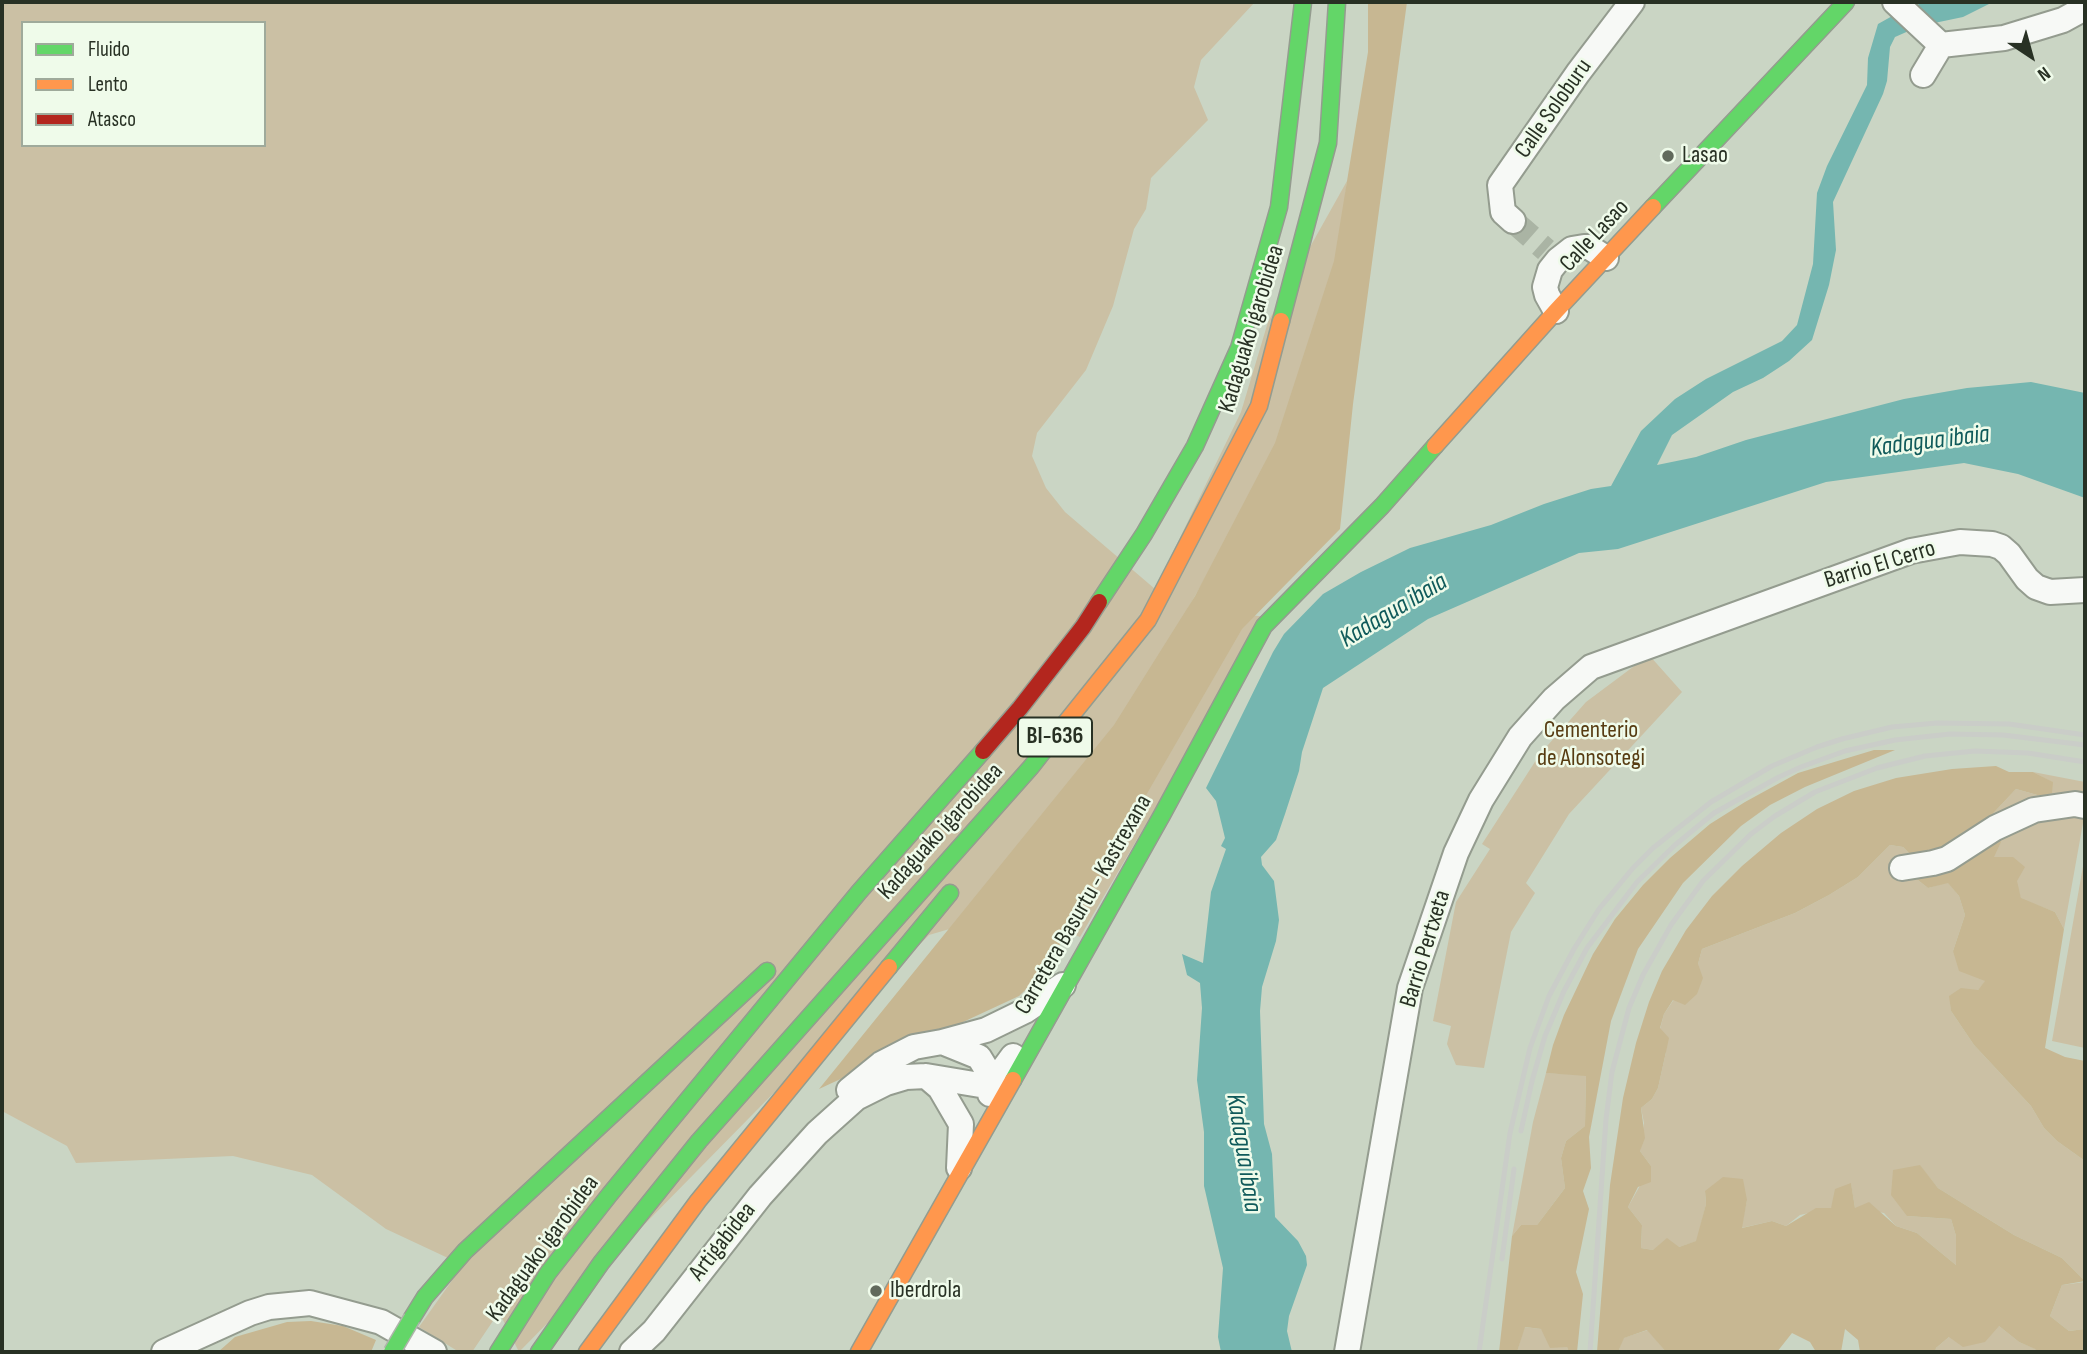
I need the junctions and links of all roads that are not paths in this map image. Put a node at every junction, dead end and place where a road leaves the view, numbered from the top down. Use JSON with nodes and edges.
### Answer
{"nodes":[{"id":1,"x":1303,"y":2,"type":"edge"},
{"id":2,"x":1337,"y":2,"type":"edge"},
{"id":3,"x":1632,"y":2,"type":"edge"},
{"id":4,"x":1846,"y":2,"type":"edge"},
{"id":5,"x":2085,"y":8,"type":"edge"},
{"id":6,"x":1906,"y":12,"type":"edge"},
{"id":7,"x":1941,"y":46,"type":"junction"},
{"id":8,"x":1923,"y":75,"type":"dead end"},
{"id":9,"x":1513,"y":221,"type":"tunnel mouth"},
{"id":10,"x":1606,"y":258,"type":"junction"},
{"id":11,"x":1556,"y":311,"type":"junction"},
{"id":12,"x":1382,"y":506,"type":"joint"},
{"id":13,"x":2085,"y":590,"type":"edge"},
{"id":14,"x":1148,"y":620,"type":"junction"},
{"id":15,"x":1664,"y":639,"type":"joint"},
{"id":16,"x":1075,"y":736,"type":"dead end"},
{"id":17,"x":2085,"y":806,"type":"edge"},
{"id":18,"x":1902,"y":868,"type":"dead end"},
{"id":19,"x":961,"y":880,"type":"dead end"},
{"id":20,"x":859,"y":892,"type":"junction"},
{"id":21,"x":796,"y":943,"type":"dead end"},
{"id":22,"x":777,"y":962,"type":"dead end"},
{"id":23,"x":1067,"y":982,"type":"junction"},
{"id":24,"x":942,"y":1042,"type":"junction"},
{"id":25,"x":926,"y":1076,"type":"junction"},
{"id":26,"x":990,"y":1081,"type":"junction"},
{"id":27,"x":817,"y":1133,"type":"junction"},
{"id":28,"x":958,"y":1173,"type":"junction"},
{"id":29,"x":250,"y":1313,"type":"junction"},
{"id":30,"x":164,"y":1352,"type":"edge"},
{"id":31,"x":197,"y":1352,"type":"edge"},
{"id":32,"x":393,"y":1352,"type":"edge"},
{"id":33,"x":433,"y":1352,"type":"edge"},
{"id":34,"x":498,"y":1352,"type":"edge"},
{"id":35,"x":539,"y":1352,"type":"edge"},
{"id":36,"x":587,"y":1352,"type":"edge"},
{"id":37,"x":632,"y":1352,"type":"edge"},
{"id":38,"x":859,"y":1352,"type":"edge"},
{"id":39,"x":1347,"y":1352,"type":"edge"}],
"edges":[{"from":1,"to":20,"type":"main road","name":"Kadaguako igarobidea","number":"BI-636"},
{"from":2,"to":14,"type":"main road","name":"Kadaguako igarobidea","number":"BI-636"},
{"from":3,"to":9,"type":"street","name":"Calle Soloburu"},
{"from":4,"to":10,"type":"main road","name":"Calle Lasao"},
{"from":5,"to":7,"type":"street"},
{"from":6,"to":7,"type":"street"},
{"from":7,"to":8,"type":"street"},
{"from":10,"to":11,"type":"main road","name":"Calle Lasao"},
{"from":10,"to":11,"type":"street"},
{"from":11,"to":12,"type":"main road","name":"Calle Lasao"},
{"from":12,"to":23,"type":"main road","name":"Carretera Basurtu - Kastrexana"},
{"from":13,"to":15,"type":"street","name":"Barrio El Cerro"},
{"from":14,"to":16,"type":"main road"},
{"from":14,"to":35,"type":"main road","name":"Kadaguako igarobidea","number":"BI-636"},
{"from":15,"to":39,"type":"street","name":"Barrio Pertxeta"},
{"from":17,"to":18,"type":"street"},
{"from":19,"to":36,"type":"main road"},
{"from":20,"to":21,"type":"main road"},
{"from":20,"to":34,"type":"main road","name":"Kadaguako igarobidea","number":"BI-636"},
{"from":22,"to":32,"type":"main road","bridge":true},
{"from":23,"to":24,"type":"street"},
{"from":23,"to":26,"type":"street"},
{"from":23,"to":28,"type":"main road","name":"Carretera Basurtu - Kastrexana"},
{"from":24,"to":26,"type":"street"},
{"from":24,"to":27,"type":"street"},
{"from":25,"to":26,"type":"street"},
{"from":25,"to":27,"type":"street"},
{"from":25,"to":28,"type":"street"},
{"from":26,"to":28,"type":"street"},
{"from":27,"to":37,"type":"street","name":"Artigabidea"},
{"from":28,"to":38,"type":"main road","name":"Carretera Basurtu - Kastrexana"},
{"from":29,"to":30,"type":"street"},
{"from":29,"to":31,"type":"street"},
{"from":29,"to":33,"type":"street"}]}
